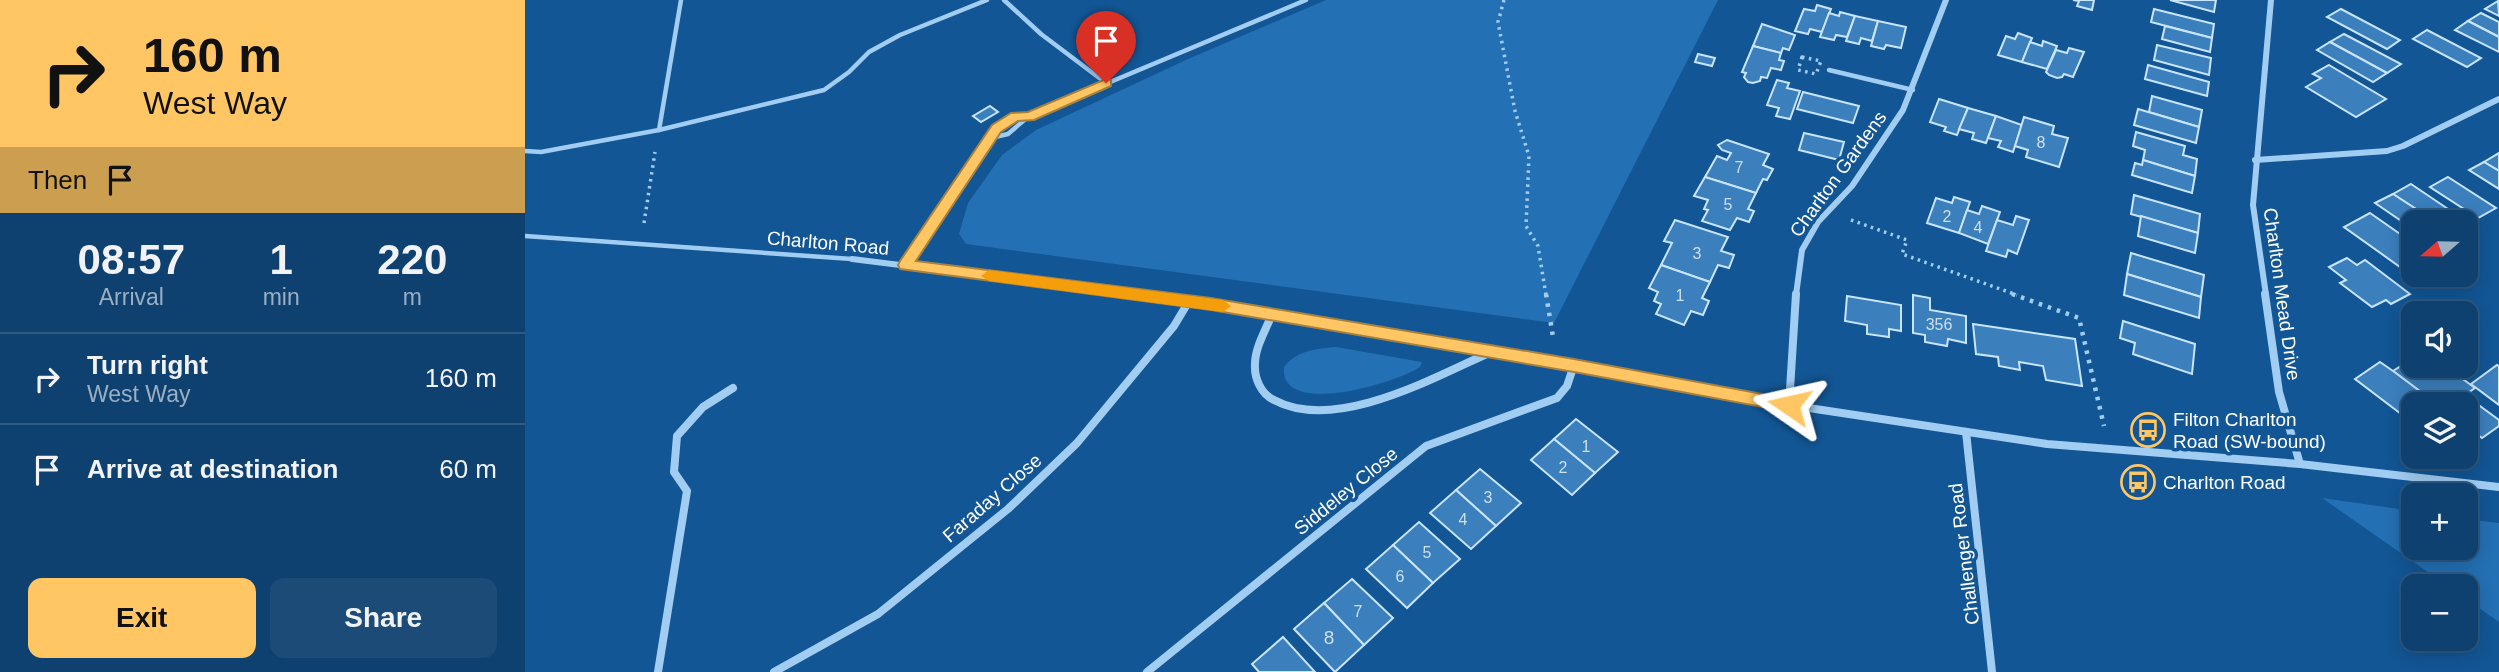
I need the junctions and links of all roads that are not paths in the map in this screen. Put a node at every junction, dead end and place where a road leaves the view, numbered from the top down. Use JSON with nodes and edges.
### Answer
{"nodes":[{"id":1,"x":681,"y":0,"type":"edge"},
{"id":2,"x":987,"y":0,"type":"edge"},
{"id":3,"x":1004,"y":0,"type":"edge"},
{"id":4,"x":1306,"y":0,"type":"edge"},
{"id":5,"x":1945,"y":0,"type":"edge"},
{"id":6,"x":2271,"y":0,"type":"edge"},
{"id":7,"x":1829,"y":70,"type":"dead end"},
{"id":8,"x":1106,"y":83,"type":"junction"},
{"id":9,"x":1913,"y":90,"type":"junction"},
{"id":10,"x":2499,"y":100,"type":"edge"},
{"id":11,"x":1029,"y":116,"type":"junction"},
{"id":12,"x":659,"y":130,"type":"junction"},
{"id":13,"x":991,"y":138,"type":"junction"},
{"id":14,"x":525,"y":151,"type":"edge"},
{"id":15,"x":2255,"y":160,"type":"junction"},
{"id":16,"x":525,"y":236,"type":"edge"},
{"id":17,"x":852,"y":259,"type":"joint"},
{"id":18,"x":905,"y":265,"type":"junction"},
{"id":19,"x":1189,"y":301,"type":"junction"},
{"id":20,"x":1272,"y":314,"type":"junction"},
{"id":21,"x":1492,"y":351,"type":"junction"},
{"id":22,"x":1574,"y":365,"type":"junction"},
{"id":23,"x":733,"y":388,"type":"dead end"},
{"id":24,"x":1789,"y":405,"type":"junction"},
{"id":25,"x":1966,"y":432,"type":"junction"},
{"id":26,"x":2300,"y":464,"type":"junction"},
{"id":27,"x":2499,"y":487,"type":"edge"},
{"id":28,"x":658,"y":672,"type":"edge"},
{"id":29,"x":774,"y":672,"type":"edge"},
{"id":30,"x":1147,"y":672,"type":"edge"},
{"id":31,"x":1991,"y":672,"type":"edge"}],
"edges":[{"from":1,"to":12,"type":"lane"},
{"from":2,"to":12,"type":"lane"},
{"from":3,"to":8,"type":"lane"},
{"from":4,"to":8,"type":"lane"},
{"from":5,"to":9,"type":"street","name":"Charlton Gardens"},
{"from":6,"to":15,"type":"street","name":"Charlton Mead Drive"},
{"from":7,"to":9,"type":"lane","name":"Charlton Gardens"},
{"from":8,"to":11,"type":"lane"},
{"from":9,"to":24,"type":"street","name":"Charlton Gardens"},
{"from":10,"to":15,"type":"street"},
{"from":11,"to":13,"type":"lane"},
{"from":11,"to":13,"type":"lane"},
{"from":12,"to":14,"type":"lane"},
{"from":13,"to":18,"type":"lane"},
{"from":15,"to":26,"type":"street","name":"Charlton Mead Drive"},
{"from":16,"to":17,"type":"lane","name":"Charlton Road"},
{"from":17,"to":18,"type":"street","name":"Charlton Road"},
{"from":18,"to":19,"type":"street","name":"Charlton Road"},
{"from":19,"to":20,"type":"street","name":"Charlton Road"},
{"from":19,"to":29,"type":"street","name":"Faraday Close"},
{"from":20,"to":21,"type":"street","name":"Charlton Road"},
{"from":20,"to":21,"type":"street"},
{"from":21,"to":22,"type":"street","name":"Charlton Road"},
{"from":22,"to":24,"type":"street","name":"Charlton Road"},
{"from":22,"to":30,"type":"street","name":"Siddeley Close"},
{"from":23,"to":28,"type":"street"},
{"from":24,"to":25,"type":"street","name":"Charlton Road"},
{"from":25,"to":26,"type":"street","name":"Charlton Road"},
{"from":25,"to":31,"type":"street","name":"Challenger Road"},
{"from":26,"to":27,"type":"street","name":"Charlton Road"}]}
